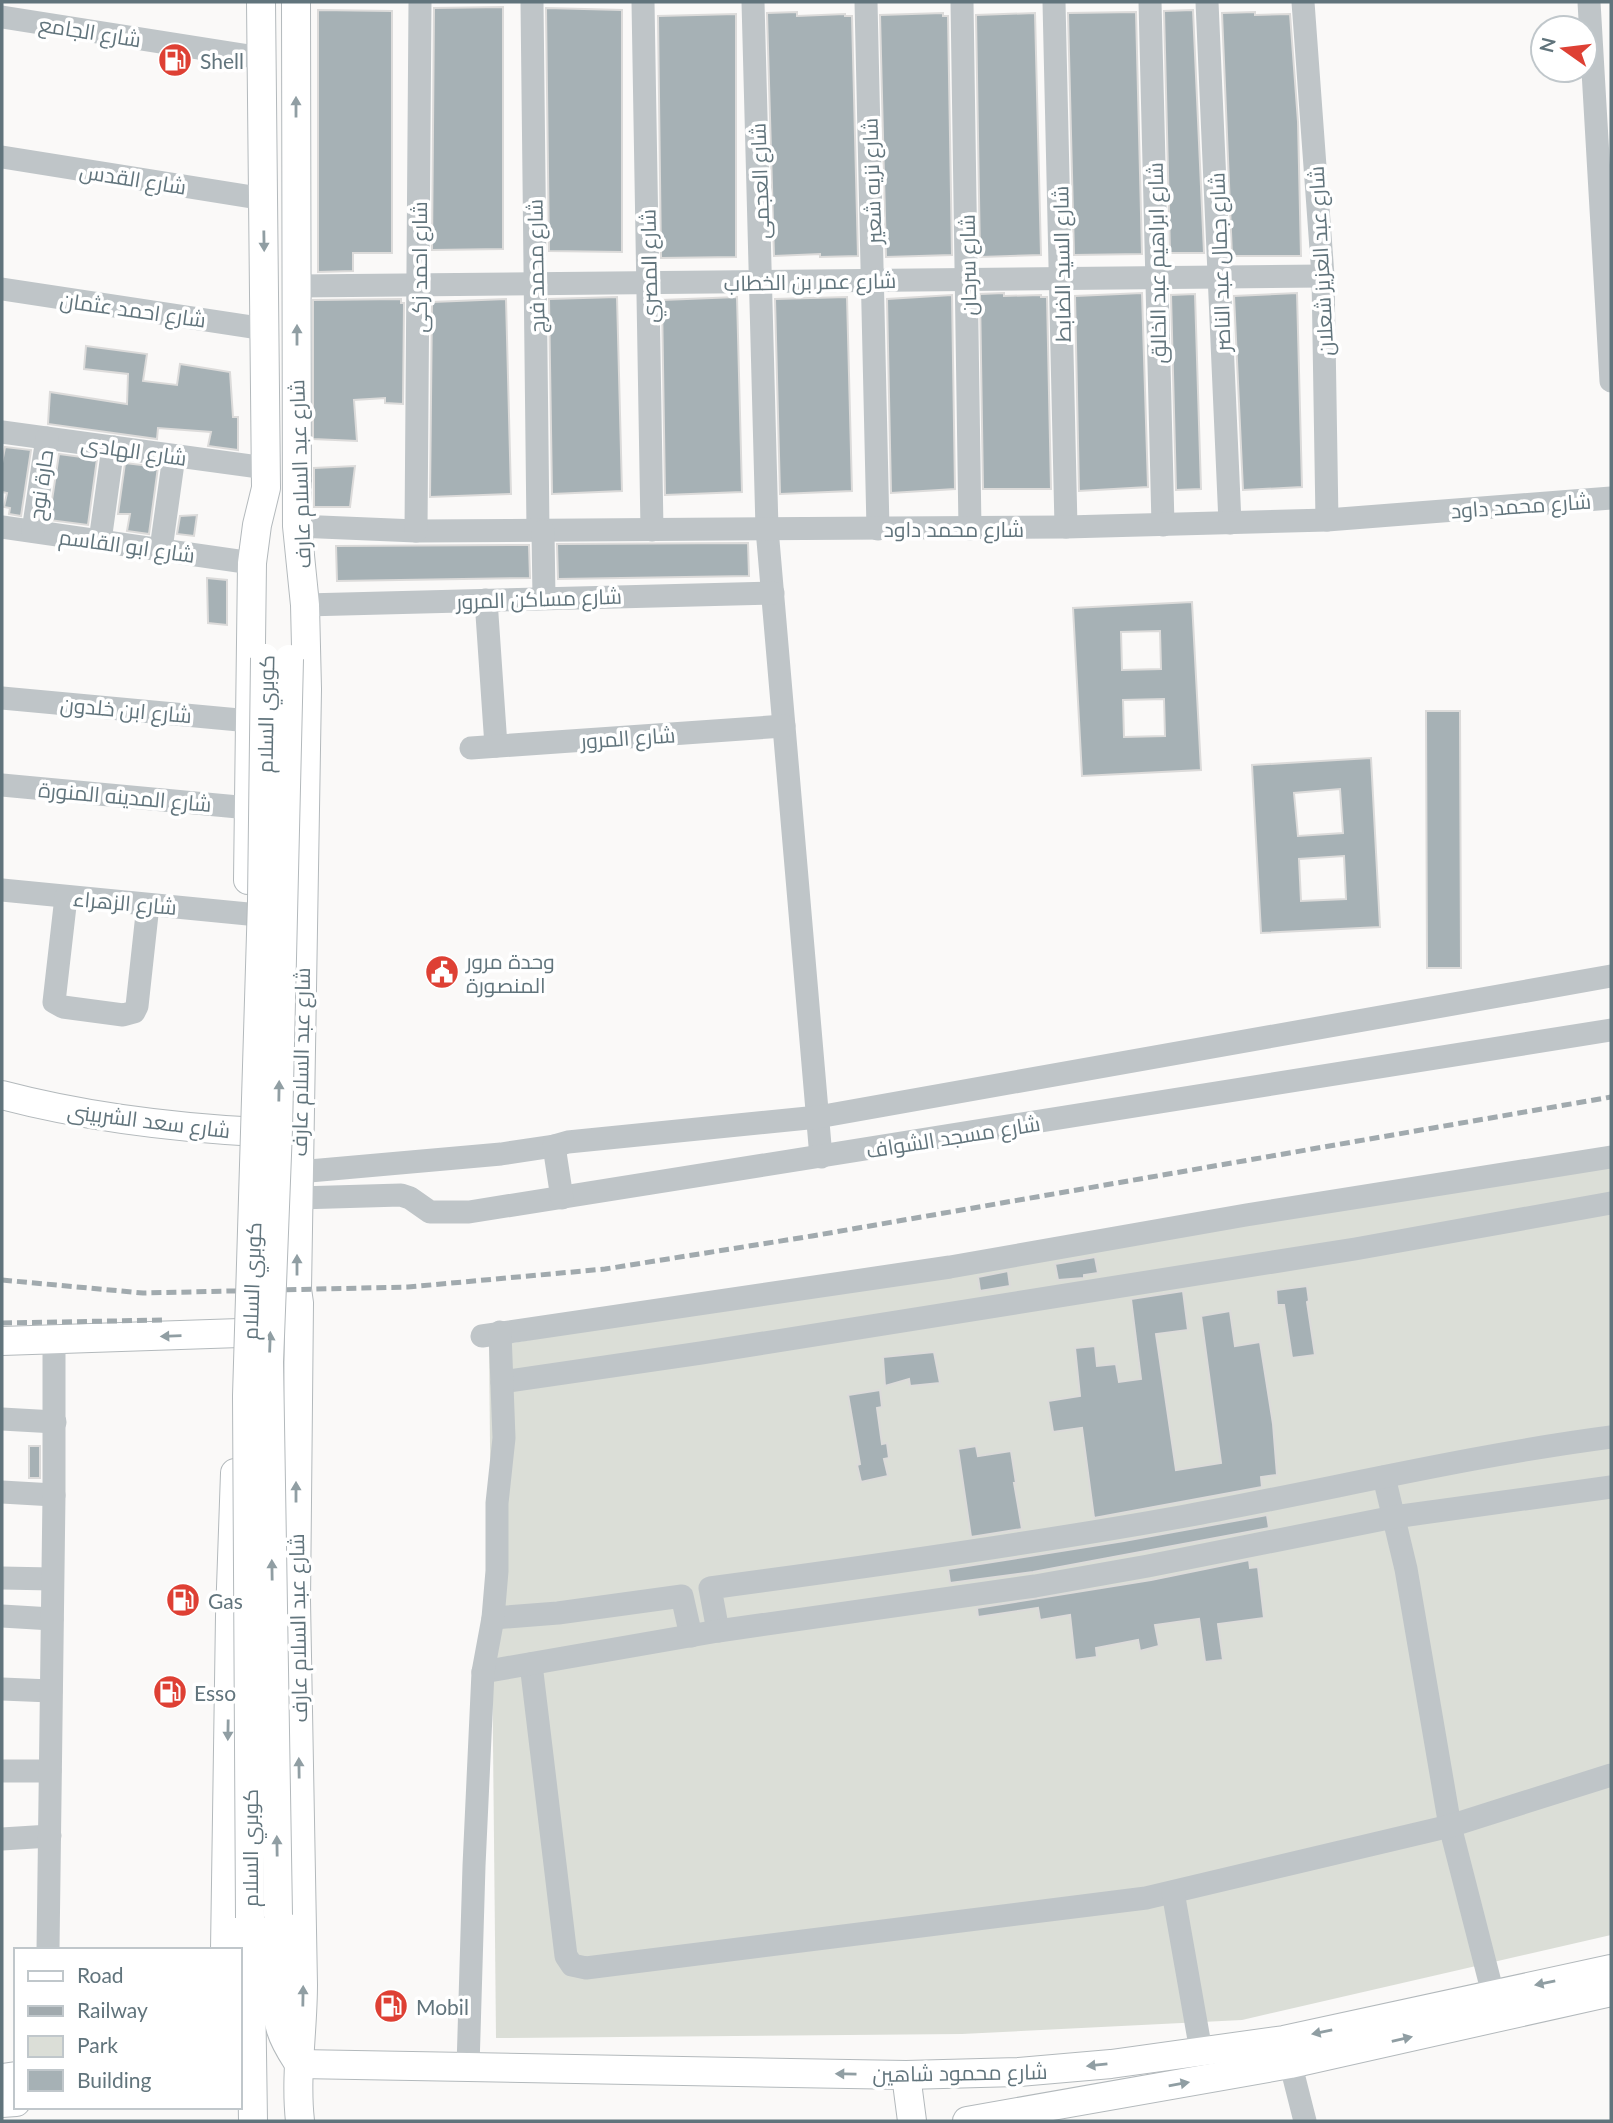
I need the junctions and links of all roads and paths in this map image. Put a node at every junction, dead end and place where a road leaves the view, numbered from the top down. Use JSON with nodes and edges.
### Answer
{"nodes":[{"id":1,"x":261,"y":2,"type":"edge"},
{"id":2,"x":296,"y":2,"type":"edge"},
{"id":3,"x":420,"y":2,"type":"edge"},
{"id":4,"x":532,"y":2,"type":"edge"},
{"id":5,"x":643,"y":2,"type":"edge"},
{"id":6,"x":753,"y":2,"type":"edge"},
{"id":7,"x":866,"y":2,"type":"edge"},
{"id":8,"x":962,"y":2,"type":"edge"},
{"id":9,"x":1054,"y":2,"type":"edge"},
{"id":10,"x":1150,"y":2,"type":"edge"},
{"id":11,"x":1208,"y":2,"type":"edge"},
{"id":12,"x":1303,"y":2,"type":"edge"},
{"id":13,"x":1589,"y":2,"type":"edge"},
{"id":14,"x":2,"y":17,"type":"edge"},
{"id":15,"x":262,"y":58,"type":"junction"},
{"id":16,"x":1603,"y":114,"type":"edge"},
{"id":17,"x":2,"y":157,"type":"edge"},
{"id":18,"x":264,"y":199,"type":"junction"},
{"id":19,"x":1606,"y":205,"type":"edge"},
{"id":20,"x":1323,"y":276,"type":"junction"},
{"id":21,"x":1219,"y":277,"type":"junction"},
{"id":22,"x":1157,"y":278,"type":"junction"},
{"id":23,"x":1061,"y":279,"type":"junction"},
{"id":24,"x":1608,"y":279,"type":"edge"},
{"id":25,"x":967,"y":280,"type":"junction"},
{"id":26,"x":873,"y":281,"type":"junction"},
{"id":27,"x":762,"y":282,"type":"junction"},
{"id":28,"x":648,"y":283,"type":"junction"},
{"id":29,"x":535,"y":284,"type":"junction"},
{"id":30,"x":418,"y":285,"type":"junction"},
{"id":31,"x":297,"y":286,"type":"junction"},
{"id":32,"x":2,"y":289,"type":"edge"},
{"id":33,"x":265,"y":329,"type":"junction"},
{"id":34,"x":1611,"y":368,"type":"edge"},
{"id":35,"x":1611,"y":381,"type":"edge"},
{"id":36,"x":2,"y":432,"type":"edge"},
{"id":37,"x":47,"y":438,"type":"junction"},
{"id":38,"x":113,"y":447,"type":"junction"},
{"id":39,"x":174,"y":456,"type":"junction"},
{"id":40,"x":266,"y":478,"type":"junction"},
{"id":41,"x":1611,"y":498,"type":"edge"},
{"id":42,"x":1327,"y":520,"type":"junction"},
{"id":43,"x":1230,"y":523,"type":"junction"},
{"id":44,"x":1163,"y":525,"type":"junction"},
{"id":45,"x":297,"y":526,"type":"junction"},
{"id":46,"x":2,"y":527,"type":"edge"},
{"id":47,"x":1066,"y":527,"type":"junction"},
{"id":48,"x":971,"y":528,"type":"junction"},
{"id":49,"x":767,"y":529,"type":"junction"},
{"id":50,"x":878,"y":529,"type":"junction"},
{"id":51,"x":652,"y":530,"type":"junction"},
{"id":52,"x":33,"y":531,"type":"junction"},
{"id":53,"x":416,"y":531,"type":"junction"},
{"id":54,"x":541,"y":531,"type":"junction"},
{"id":55,"x":100,"y":541,"type":"junction"},
{"id":56,"x":161,"y":550,"type":"junction"},
{"id":57,"x":252,"y":563,"type":"junction"},
{"id":58,"x":773,"y":593,"type":"junction"},
{"id":59,"x":544,"y":598,"type":"junction"},
{"id":60,"x":486,"y":600,"type":"junction"},
{"id":61,"x":305,"y":605,"type":"junction"},
{"id":62,"x":277,"y":659,"type":"junction"},
{"id":63,"x":250,"y":688,"type":"junction"},
{"id":64,"x":307,"y":689,"type":"junction"},
{"id":65,"x":2,"y":698,"type":"edge"},
{"id":66,"x":250,"y":721,"type":"junction"},
{"id":67,"x":784,"y":726,"type":"junction"},
{"id":68,"x":496,"y":746,"type":"junction"},
{"id":69,"x":471,"y":748,"type":"dead end"},
{"id":70,"x":2,"y":785,"type":"edge"},
{"id":71,"x":249,"y":808,"type":"junction"},
{"id":72,"x":2,"y":890,"type":"edge"},
{"id":73,"x":66,"y":897,"type":"junction"},
{"id":74,"x":148,"y":905,"type":"junction"},
{"id":75,"x":248,"y":914,"type":"junction"},
{"id":76,"x":1611,"y":976,"type":"edge"},
{"id":77,"x":1611,"y":1030,"type":"edge"},
{"id":78,"x":2,"y":1095,"type":"edge"},
{"id":79,"x":818,"y":1117,"type":"junction"},
{"id":80,"x":245,"y":1132,"type":"junction"},
{"id":81,"x":298,"y":1133,"type":"junction"},
{"id":82,"x":554,"y":1146,"type":"junction"},
{"id":83,"x":821,"y":1157,"type":"junction"},
{"id":84,"x":1611,"y":1157,"type":"edge"},
{"id":85,"x":298,"y":1185,"type":"junction"},
{"id":86,"x":562,"y":1198,"type":"junction"},
{"id":87,"x":1611,"y":1203,"type":"edge"},
{"id":88,"x":240,"y":1333,"type":"junction"},
{"id":89,"x":54,"y":1340,"type":"junction"},
{"id":90,"x":2,"y":1341,"type":"edge"},
{"id":91,"x":502,"y":1382,"type":"junction"},
{"id":92,"x":297,"y":1386,"type":"junction"},
{"id":93,"x":238,"y":1388,"type":"junction"},
{"id":94,"x":2,"y":1419,"type":"edge"},
{"id":95,"x":55,"y":1422,"type":"junction"},
{"id":96,"x":1611,"y":1437,"type":"edge"},
{"id":97,"x":1384,"y":1477,"type":"junction"},
{"id":98,"x":1611,"y":1487,"type":"edge"},
{"id":99,"x":2,"y":1492,"type":"edge"},
{"id":100,"x":54,"y":1495,"type":"junction"},
{"id":101,"x":1394,"y":1517,"type":"junction"},
{"id":102,"x":2,"y":1578,"type":"edge"},
{"id":103,"x":52,"y":1580,"type":"junction"},
{"id":104,"x":296,"y":1601,"type":"junction"},
{"id":105,"x":230,"y":1609,"type":"junction"},
{"id":106,"x":2,"y":1616,"type":"edge"},
{"id":107,"x":493,"y":1618,"type":"junction"},
{"id":108,"x":52,"y":1619,"type":"junction"},
{"id":109,"x":718,"y":1631,"type":"junction"},
{"id":110,"x":691,"y":1636,"type":"junction"},
{"id":111,"x":531,"y":1664,"type":"junction"},
{"id":112,"x":483,"y":1672,"type":"junction"},
{"id":113,"x":2,"y":1689,"type":"edge"},
{"id":114,"x":51,"y":1691,"type":"junction"},
{"id":115,"x":2,"y":1771,"type":"edge"},
{"id":116,"x":50,"y":1771,"type":"junction"},
{"id":117,"x":1611,"y":1775,"type":"edge"},
{"id":118,"x":1450,"y":1826,"type":"junction"},
{"id":119,"x":50,"y":1836,"type":"junction"},
{"id":120,"x":2,"y":1839,"type":"edge"},
{"id":121,"x":1173,"y":1892,"type":"junction"},
{"id":122,"x":48,"y":1948,"type":"edge"},
{"id":123,"x":225,"y":1948,"type":"edge"},
{"id":124,"x":1611,"y":1969,"type":"edge"},
{"id":125,"x":1611,"y":1992,"type":"edge"},
{"id":126,"x":1493,"y":1994,"type":"junction"},
{"id":127,"x":1201,"y":2051,"type":"junction"},
{"id":128,"x":1287,"y":2052,"type":"junction"},
{"id":129,"x":299,"y":2064,"type":"junction"},
{"id":130,"x":468,"y":2067,"type":"junction"},
{"id":131,"x":245,"y":2075,"type":"edge"},
{"id":132,"x":905,"y":2075,"type":"junction"},
{"id":133,"x":248,"y":2115,"type":"edge"},
{"id":134,"x":300,"y":2121,"type":"edge"},
{"id":135,"x":912,"y":2121,"type":"edge"},
{"id":136,"x":967,"y":2121,"type":"edge"},
{"id":137,"x":1305,"y":2121,"type":"edge"}],
"edges":[{"from":1,"to":15,"type":"main road","name":"شارع عبد السلام عارف"},
{"from":31,"to":2,"type":"main road","name":"شارع عبد السلام عارف","one_way":true},
{"from":3,"to":30,"type":"street","name":"شارع احمد زكى"},
{"from":4,"to":29,"type":"street","name":"شارع محمد فرج"},
{"from":5,"to":28,"type":"street","name":"شارع المصري"},
{"from":6,"to":27,"type":"street","name":"شارع العجمى"},
{"from":7,"to":26,"type":"street","name":"شارع نزيه شعير"},
{"from":8,"to":25,"type":"street","name":"شارع سرحان"},
{"from":9,"to":23,"type":"street","name":"شارع السيد الضابط"},
{"from":10,"to":22,"type":"street","name":"شارع ابراهيم عبد الخالق"},
{"from":11,"to":21,"type":"street","name":"شارع جمال عبد الناصر"},
{"from":12,"to":20,"type":"street","name":"شارع عبد العزيز شعلان"},
{"from":13,"to":16,"type":"street"},
{"from":14,"to":15,"type":"street","name":"شارع الجامع"},
{"from":15,"to":18,"type":"main road","name":"شارع عبد السلام عارف"},
{"from":16,"to":19,"type":"street"},
{"from":17,"to":18,"type":"street","name":"شارع القدس"},
{"from":18,"to":33,"type":"main road","name":"شارع عبد السلام عارف","one_way":true},
{"from":19,"to":24,"type":"street"},
{"from":20,"to":21,"type":"street","name":"شارع عمر بن الخطاب"},
{"from":20,"to":42,"type":"street","name":"شارع عبد العزيز شعلان"},
{"from":21,"to":22,"type":"street","name":"شارع عمر بن الخطاب"},
{"from":21,"to":43,"type":"street","name":"شارع جمال عبد الناصر"},
{"from":22,"to":23,"type":"street","name":"شارع عمر بن الخطاب"},
{"from":22,"to":44,"type":"street","name":"شارع ابراهيم عبد الخالق"},
{"from":23,"to":25,"type":"street","name":"شارع عمر بن الخطاب"},
{"from":23,"to":47,"type":"street","name":"شارع السيد الضابط"},
{"from":24,"to":34,"type":"street"},
{"from":25,"to":26,"type":"street","name":"شارع عمر بن الخطاب"},
{"from":25,"to":48,"type":"street","name":"شارع سرحان"},
{"from":26,"to":27,"type":"street","name":"شارع عمر بن الخطاب"},
{"from":26,"to":50,"type":"street","name":"شارع نزيه شعير"},
{"from":27,"to":28,"type":"street","name":"شارع عمر بن الخطاب"},
{"from":27,"to":49,"type":"street","name":"شارع العجمى"},
{"from":28,"to":29,"type":"street","name":"شارع عمر بن الخطاب"},
{"from":28,"to":51,"type":"street","name":"شارع المصري"},
{"from":29,"to":30,"type":"street","name":"شارع عمر بن الخطاب"},
{"from":29,"to":54,"type":"street","name":"شارع محمد فرج"},
{"from":30,"to":31,"type":"street","name":"شارع عمر بن الخطاب"},
{"from":30,"to":53,"type":"street","name":"شارع احمد زكى"},
{"from":45,"to":31,"type":"main road","name":"شارع عبد السلام عارف","one_way":true},
{"from":32,"to":33,"type":"street","name":"شارع احمد عثمان"},
{"from":33,"to":40,"type":"main road","name":"شارع عبد السلام عارف"},
{"from":34,"to":35,"type":"street"},
{"from":36,"to":37,"type":"street","name":"شارع الهادى"},
{"from":37,"to":38,"type":"street","name":"شارع الهادى"},
{"from":37,"to":52,"type":"street","name":"حارة نوح"},
{"from":38,"to":39,"type":"street","name":"شارع الهادى"},
{"from":38,"to":55,"type":"street"},
{"from":39,"to":40,"type":"street","name":"شارع الهادى"},
{"from":39,"to":56,"type":"street"},
{"from":40,"to":57,"type":"main road","name":"شارع عبد السلام عارف"},
{"from":40,"to":62,"type":"main road","name":"كوبري السلام"},
{"from":41,"to":42,"type":"street","name":"شارع محمد داود"},
{"from":42,"to":43,"type":"street","name":"شارع محمد داود"},
{"from":43,"to":44,"type":"street","name":"شارع محمد داود"},
{"from":44,"to":47,"type":"street","name":"شارع محمد داود"},
{"from":45,"to":53,"type":"street","name":"شارع محمد داود"},
{"from":45,"to":61,"type":"main road","name":"شارع عبد السلام عارف"},
{"from":45,"to":62,"type":"main road","name":"كوبري السلام"},
{"from":46,"to":52,"type":"street","name":"شارع ابو القاسم"},
{"from":47,"to":48,"type":"street","name":"شارع محمد داود"},
{"from":48,"to":50,"type":"street","name":"شارع محمد داود"},
{"from":49,"to":50,"type":"street","name":"شارع محمد داود"},
{"from":49,"to":51,"type":"street","name":"شارع محمد داود"},
{"from":49,"to":58,"type":"street","name":"شارع العجمى"},
{"from":51,"to":54,"type":"street","name":"شارع محمد داود"},
{"from":52,"to":55,"type":"street","name":"شارع ابو القاسم"},
{"from":53,"to":54,"type":"street","name":"شارع محمد داود"},
{"from":54,"to":59,"type":"street","name":"شارع محمد فرج"},
{"from":55,"to":56,"type":"street","name":"شارع ابو القاسم"},
{"from":56,"to":57,"type":"street","name":"شارع ابو القاسم"},
{"from":57,"to":63,"type":"main road","name":"شارع عبد السلام عارف"},
{"from":58,"to":59,"type":"street","name":"شارع مساكن المرور"},
{"from":58,"to":67,"type":"street","name":"شارع العجمى"},
{"from":59,"to":60,"type":"street","name":"شارع مساكن المرور"},
{"from":60,"to":61,"type":"street","name":"شارع مساكن المرور"},
{"from":60,"to":68,"type":"street"},
{"from":61,"to":64,"type":"main road","name":"شارع عبد السلام عارف"},
{"from":129,"to":62,"type":"main road","name":"كوبري السلام","one_way":true,"bridge":true},
{"from":62,"to":131,"type":"main road","name":"كوبري السلام","bridge":true},
{"from":63,"to":64,"type":"main road"},
{"from":63,"to":66,"type":"main road","name":"شارع عبد السلام عارف"},
{"from":64,"to":81,"type":"main road","name":"شارع عبد السلام عارف"},
{"from":65,"to":66,"type":"street","name":"شارع ابن خلدون"},
{"from":66,"to":71,"type":"main road","name":"شارع عبد السلام عارف"},
{"from":67,"to":68,"type":"street","name":"شارع المرور"},
{"from":67,"to":79,"type":"street","name":"شارع العجمى"},
{"from":68,"to":69,"type":"street","name":"شارع المرور"},
{"from":70,"to":71,"type":"street","name":"شارع المدينه المنورة"},
{"from":71,"to":75,"type":"main road","name":"شارع عبد السلام عارف"},
{"from":72,"to":73,"type":"street","name":"شارع الزهراء"},
{"from":73,"to":74,"type":"street","name":"شارع الزهراء"},
{"from":73,"to":74,"type":"street"},
{"from":74,"to":75,"type":"street","name":"شارع الزهراء"},
{"from":75,"to":80,"type":"main road","name":"شارع عبد السلام عارف"},
{"from":76,"to":79,"type":"street"},
{"from":77,"to":83,"type":"street","name":"شارع مسجد الشواف"},
{"from":78,"to":80,"type":"main road","name":"شارع سعد الشربينى"},
{"from":79,"to":82,"type":"street"},
{"from":79,"to":83,"type":"street","name":"شارع العجمى"},
{"from":80,"to":81,"type":"main road","name":"شارع سعد الشربينى"},
{"from":80,"to":88,"type":"main road","name":"شارع عبد السلام عارف"},
{"from":81,"to":85,"type":"main road","name":"شارع عبد السلام عارف"},
{"from":82,"to":85,"type":"street"},
{"from":82,"to":86,"type":"street"},
{"from":83,"to":86,"type":"street","name":"شارع مسجد الشواف"},
{"from":84,"to":91,"type":"street"},
{"from":85,"to":86,"type":"street","name":"شارع مسجد الشواف"},
{"from":92,"to":85,"type":"main road","name":"شارع عبد السلام عارف","one_way":true},
{"from":87,"to":91,"type":"street"},
{"from":88,"to":89,"type":"main road","one_way":true},
{"from":88,"to":93,"type":"main road","name":"شارع عبد السلام عارف"},
{"from":89,"to":90,"type":"main road"},
{"from":89,"to":95,"type":"street"},
{"from":91,"to":107,"type":"street"},
{"from":92,"to":93,"type":"main road"},
{"from":104,"to":92,"type":"main road","name":"شارع عبد السلام عارف","one_way":true},
{"from":93,"to":105,"type":"main road","name":"شارع عبد السلام عارف"},
{"from":94,"to":95,"type":"street"},
{"from":95,"to":100,"type":"street"},
{"from":96,"to":97,"type":"street"},
{"from":97,"to":101,"type":"street"},
{"from":97,"to":109,"type":"street"},
{"from":98,"to":101,"type":"street"},
{"from":99,"to":100,"type":"street"},
{"from":100,"to":103,"type":"street"},
{"from":101,"to":109,"type":"street"},
{"from":101,"to":118,"type":"street"},
{"from":102,"to":103,"type":"street"},
{"from":103,"to":108,"type":"street"},
{"from":104,"to":105,"type":"main road"},
{"from":129,"to":104,"type":"main road","name":"شارع عبد السلام عارف","one_way":true},
{"from":105,"to":123,"type":"main road","name":"شارع عبد السلام عارف","one_way":true},
{"from":106,"to":108,"type":"street"},
{"from":107,"to":110,"type":"street"},
{"from":107,"to":112,"type":"street"},
{"from":108,"to":114,"type":"street"},
{"from":109,"to":110,"type":"street"},
{"from":110,"to":111,"type":"street"},
{"from":111,"to":112,"type":"street"},
{"from":111,"to":121,"type":"street"},
{"from":112,"to":130,"type":"street"},
{"from":113,"to":114,"type":"street"},
{"from":114,"to":116,"type":"street"},
{"from":115,"to":116,"type":"street"},
{"from":116,"to":119,"type":"street"},
{"from":117,"to":118,"type":"street"},
{"from":118,"to":121,"type":"street"},
{"from":118,"to":126,"type":"street"},
{"from":119,"to":120,"type":"street"},
{"from":119,"to":122,"type":"street"},
{"from":121,"to":127,"type":"street"},
{"from":124,"to":126,"type":"main road","name":"شارع محمود شاهين","one_way":true},
{"from":128,"to":125,"type":"main road","name":"شارع محمود شاهين","one_way":true},
{"from":126,"to":128,"type":"main road","name":"شارع محمود شاهين","one_way":true},
{"from":127,"to":128,"type":"main road","name":"شارع محمود شاهين"},
{"from":127,"to":132,"type":"main road","name":"شارع محمود شاهين","one_way":true},
{"from":136,"to":128,"type":"main road","name":"شارع محمود شاهين","one_way":true},
{"from":128,"to":137,"type":"street"},
{"from":129,"to":130,"type":"main road","name":"شارع محمود شاهين"},
{"from":129,"to":134,"type":"main road","name":"شارع عبد السلام عارف"},
{"from":132,"to":130,"type":"main road","name":"شارع محمود شاهين","one_way":true},
{"from":131,"to":133,"type":"main road"},
{"from":132,"to":135,"type":"main road"}]}
